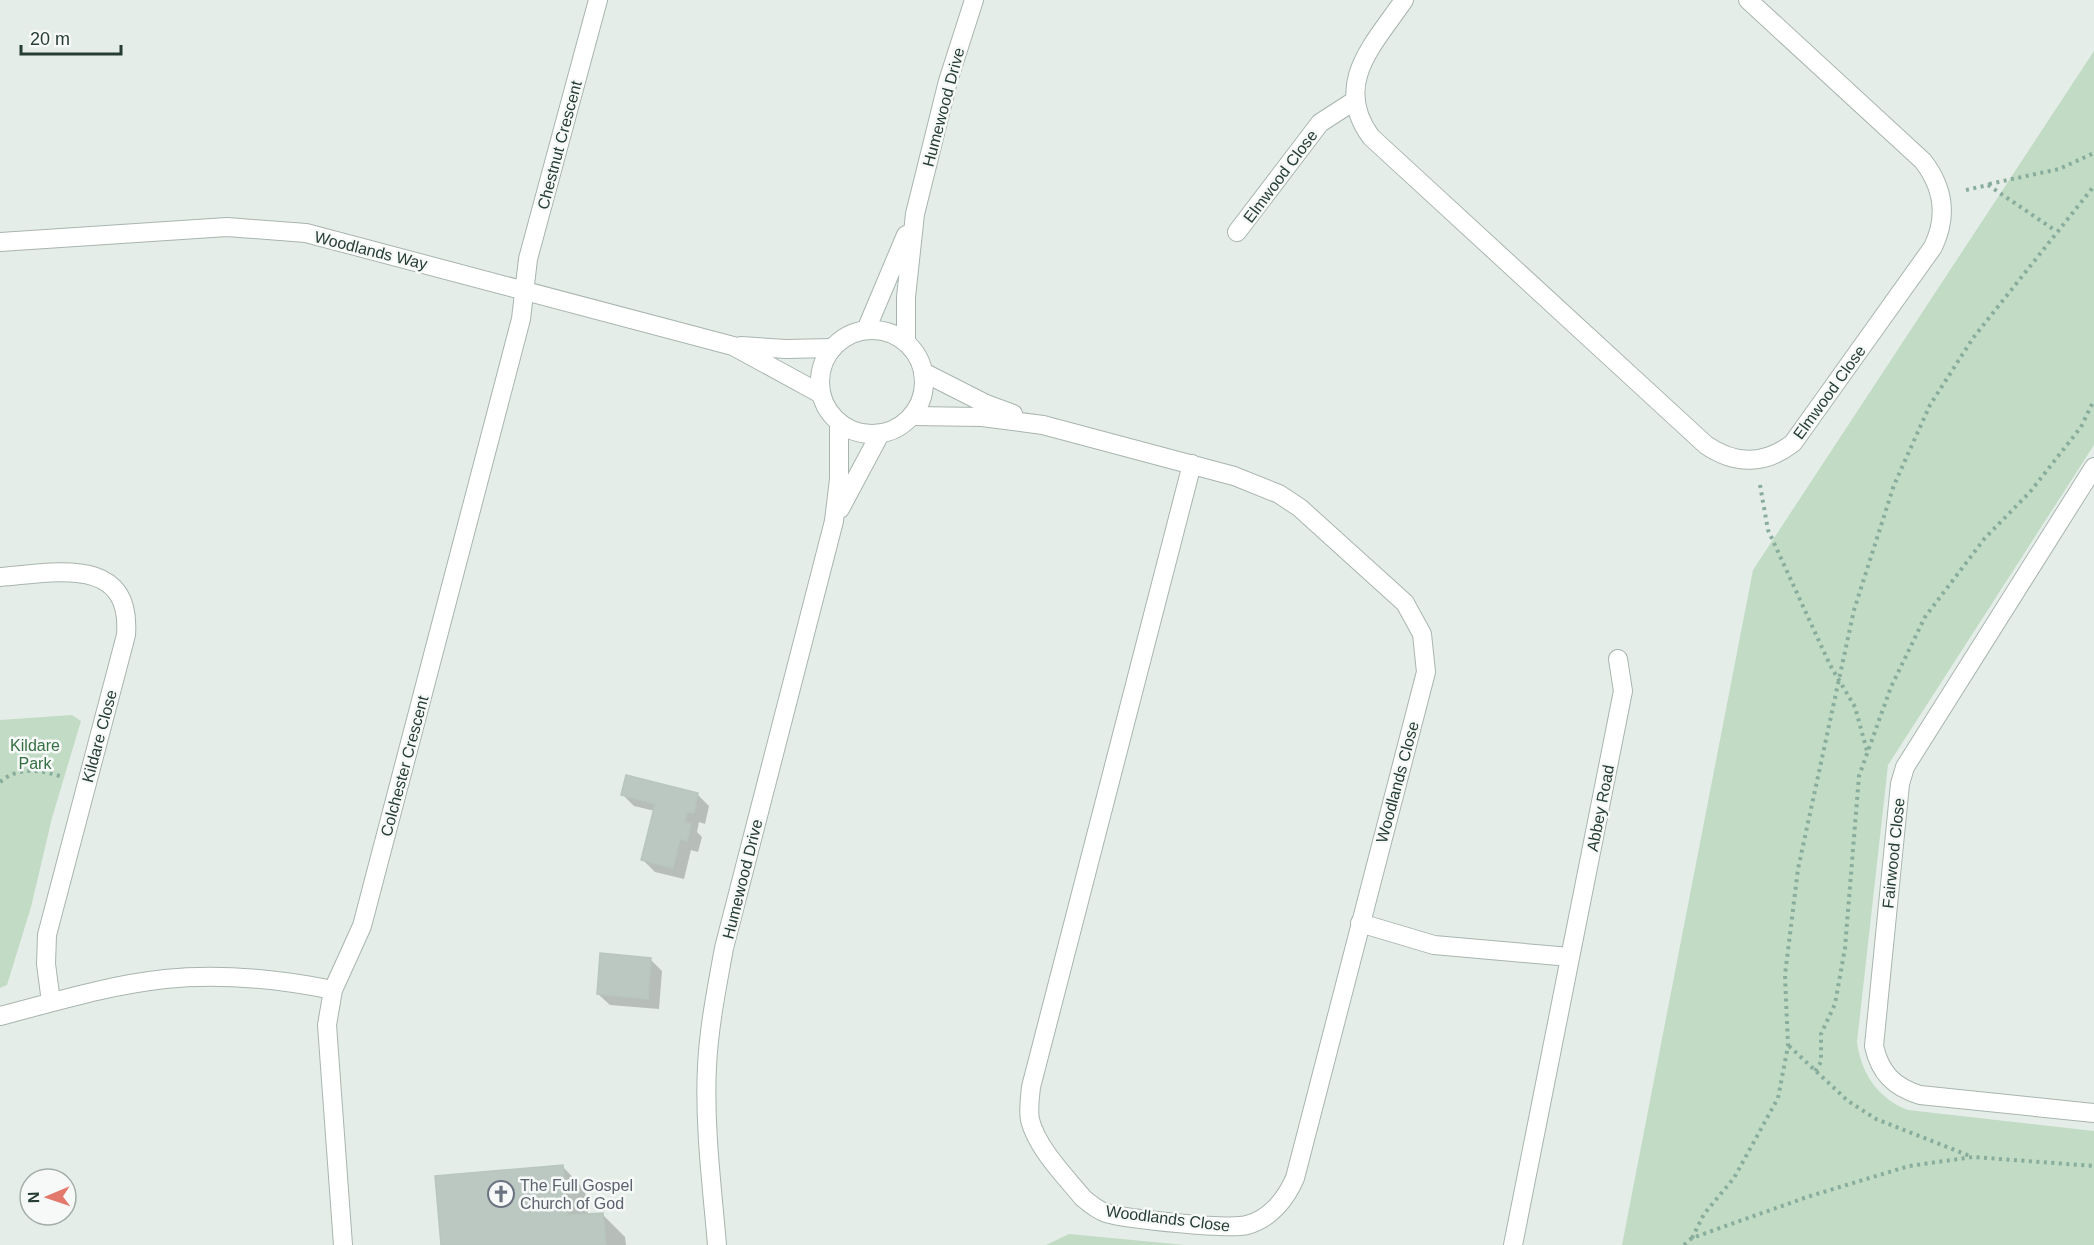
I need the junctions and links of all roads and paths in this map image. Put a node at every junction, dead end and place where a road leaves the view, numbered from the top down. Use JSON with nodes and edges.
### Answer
{"nodes":[{"id":1,"x":598,"y":0,"type":"edge"},
{"id":2,"x":974,"y":0,"type":"edge"},
{"id":3,"x":1404,"y":0,"type":"edge"},
{"id":4,"x":1748,"y":0,"type":"edge"},
{"id":5,"x":1354,"y":101,"type":"junction"},
{"id":6,"x":2094,"y":153,"type":"edge"},
{"id":7,"x":1988,"y":184,"type":"junction"},
{"id":8,"x":2094,"y":186,"type":"edge"},
{"id":9,"x":1942,"y":195,"type":"junction"},
{"id":10,"x":915,"y":214,"type":"junction"},
{"id":11,"x":2056,"y":231,"type":"junction"},
{"id":12,"x":1238,"y":232,"type":"dead end"},
{"id":13,"x":0,"y":242,"type":"edge"},
{"id":14,"x":525,"y":290,"type":"junction"},
{"id":15,"x":866,"y":330,"type":"junction"},
{"id":16,"x":906,"y":343,"type":"junction"},
{"id":17,"x":733,"y":346,"type":"junction"},
{"id":18,"x":832,"y":348,"type":"junction"},
{"id":19,"x":923,"y":372,"type":"junction"},
{"id":20,"x":821,"y":394,"type":"junction"},
{"id":21,"x":912,"y":416,"type":"junction"},
{"id":22,"x":839,"y":423,"type":"junction"},
{"id":23,"x":1043,"y":425,"type":"junction"},
{"id":24,"x":880,"y":434,"type":"junction"},
{"id":25,"x":1756,"y":460,"type":"junction"},
{"id":26,"x":1192,"y":464,"type":"junction"},
{"id":27,"x":2094,"y":467,"type":"edge"},
{"id":28,"x":834,"y":521,"type":"junction"},
{"id":29,"x":0,"y":577,"type":"edge"},
{"id":30,"x":1618,"y":659,"type":"dead end"},
{"id":31,"x":1838,"y":678,"type":"junction"},
{"id":32,"x":1867,"y":751,"type":"dead end"},
{"id":33,"x":0,"y":782,"type":"edge"},
{"id":34,"x":87,"y":784,"type":"junction"},
{"id":35,"x":1360,"y":923,"type":"junction"},
{"id":36,"x":1570,"y":957,"type":"junction"},
{"id":37,"x":333,"y":990,"type":"junction"},
{"id":38,"x":51,"y":1002,"type":"junction"},
{"id":39,"x":0,"y":1016,"type":"edge"},
{"id":40,"x":1788,"y":1046,"type":"junction"},
{"id":41,"x":2094,"y":1113,"type":"edge"},
{"id":42,"x":1973,"y":1157,"type":"junction"},
{"id":43,"x":2094,"y":1166,"type":"edge"},
{"id":44,"x":1692,"y":1238,"type":"junction"},
{"id":45,"x":343,"y":1245,"type":"edge"},
{"id":46,"x":717,"y":1245,"type":"edge"},
{"id":47,"x":1513,"y":1245,"type":"edge"},
{"id":48,"x":1684,"y":1245,"type":"edge"}],
"edges":[{"from":1,"to":14,"type":"street","name":"Chestnut Crescent"},
{"from":2,"to":10,"type":"street","name":"Humewood Drive"},
{"from":3,"to":5,"type":"street"},
{"from":4,"to":9,"type":"street","name":"Elmwood Close"},
{"from":5,"to":12,"type":"street","name":"Elmwood Close"},
{"from":5,"to":25,"type":"street","name":"Elmwood Close"},
{"from":6,"to":7,"type":"path"},
{"from":7,"to":9,"type":"path"},
{"from":7,"to":11,"type":"path"},
{"from":8,"to":11,"type":"path"},
{"from":9,"to":25,"type":"street","name":"Elmwood Close"},
{"from":10,"to":15,"type":"street","name":"Humewood Drive"},
{"from":10,"to":16,"type":"street","name":"Humewood Drive"},
{"from":11,"to":31,"type":"path"},
{"from":13,"to":14,"type":"street","name":"Woodlands Way"},
{"from":14,"to":17,"type":"street","name":"Woodlands Way"},
{"from":14,"to":37,"type":"street","name":"Colchester Crescent"},
{"from":15,"to":16,"type":"street"},
{"from":15,"to":18,"type":"street"},
{"from":16,"to":19,"type":"street"},
{"from":17,"to":18,"type":"street","name":"Woodlands Way"},
{"from":17,"to":20,"type":"street","name":"Woodlands Way"},
{"from":18,"to":20,"type":"street"},
{"from":19,"to":21,"type":"street"},
{"from":19,"to":23,"type":"street","name":"Woodlands Close"},
{"from":20,"to":22,"type":"street"},
{"from":21,"to":23,"type":"street","name":"Woodlands Close"},
{"from":21,"to":24,"type":"street"},
{"from":22,"to":24,"type":"street"},
{"from":22,"to":28,"type":"street","name":"Humewood Drive"},
{"from":23,"to":26,"type":"street","name":"Woodlands Close"},
{"from":24,"to":28,"type":"street","name":"Humewood Drive"},
{"from":25,"to":31,"type":"path"},
{"from":26,"to":35,"type":"street","name":"Woodlands Close"},
{"from":26,"to":35,"type":"street","name":"Woodlands Close"},
{"from":27,"to":41,"type":"street","name":"Fairwood Close"},
{"from":28,"to":46,"type":"street","name":"Humewood Drive"},
{"from":29,"to":34,"type":"street","name":"Kildare Close"},
{"from":30,"to":36,"type":"street","name":"Abbey Road"},
{"from":31,"to":32,"type":"path"},
{"from":31,"to":40,"type":"path"},
{"from":33,"to":34,"type":"path"},
{"from":34,"to":38,"type":"street","name":"Kildare Close"},
{"from":35,"to":36,"type":"street"},
{"from":36,"to":47,"type":"street","name":"Abbey Road"},
{"from":37,"to":38,"type":"street"},
{"from":37,"to":45,"type":"street","name":"Colchester Crescent"},
{"from":38,"to":39,"type":"street"},
{"from":40,"to":42,"type":"path"},
{"from":40,"to":44,"type":"path"},
{"from":42,"to":43,"type":"path"},
{"from":42,"to":44,"type":"path"},
{"from":44,"to":48,"type":"path"}]}
